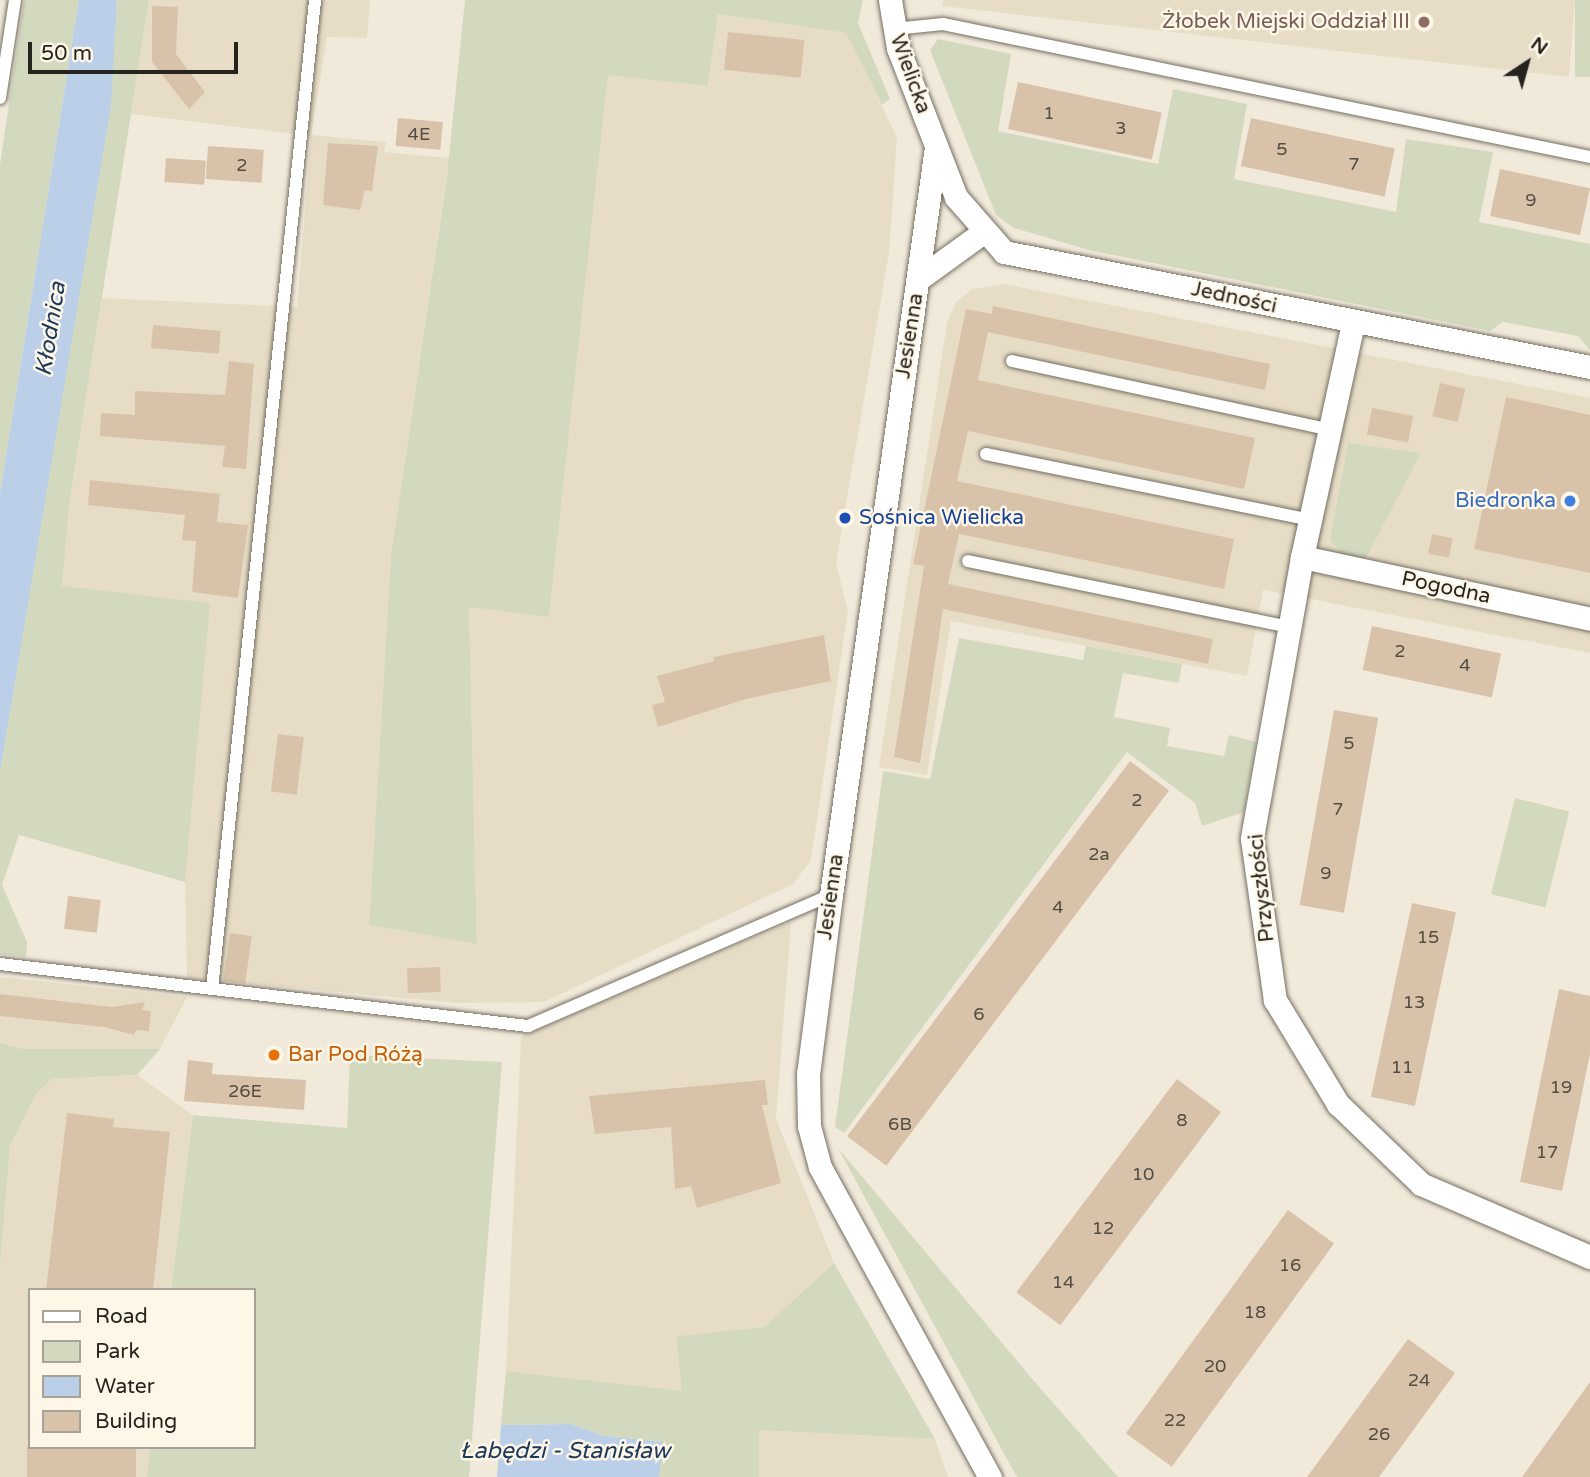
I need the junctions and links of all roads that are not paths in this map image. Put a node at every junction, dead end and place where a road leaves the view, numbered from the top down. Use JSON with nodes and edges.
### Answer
{"nodes":[{"id":1,"x":15,"y":0,"type":"edge"},
{"id":2,"x":315,"y":0,"type":"edge"},
{"id":3,"x":890,"y":0,"type":"edge"},
{"id":4,"x":894,"y":29,"type":"junction"},
{"id":5,"x":0,"y":98,"type":"edge"},
{"id":6,"x":936,"y":147,"type":"junction"},
{"id":7,"x":1590,"y":157,"type":"edge"},
{"id":8,"x":982,"y":233,"type":"junction"},
{"id":9,"x":920,"y":278,"type":"junction"},
{"id":10,"x":1353,"y":323,"type":"junction"},
{"id":11,"x":1012,"y":361,"type":"dead end"},
{"id":12,"x":1590,"y":367,"type":"edge"},
{"id":13,"x":1330,"y":430,"type":"junction"},
{"id":14,"x":986,"y":454,"type":"dead end"},
{"id":15,"x":1310,"y":520,"type":"junction"},
{"id":16,"x":1302,"y":556,"type":"junction"},
{"id":17,"x":968,"y":561,"type":"dead end"},
{"id":18,"x":1590,"y":619,"type":"edge"},
{"id":19,"x":1290,"y":627,"type":"junction"},
{"id":20,"x":831,"y":895,"type":"junction"},
{"id":21,"x":0,"y":964,"type":"edge"},
{"id":22,"x":212,"y":989,"type":"junction"},
{"id":23,"x":1590,"y":1257,"type":"edge"},
{"id":24,"x":990,"y":1477,"type":"edge"}],
"edges":[{"from":1,"to":5,"type":"lane"},
{"from":2,"to":22,"type":"lane"},
{"from":3,"to":4,"type":"street","name":"Wielicka"},
{"from":4,"to":6,"type":"street","name":"Wielicka"},
{"from":4,"to":7,"type":"lane"},
{"from":6,"to":8,"type":"street","name":"Jedności"},
{"from":6,"to":9,"type":"street","name":"Jesienna"},
{"from":8,"to":9,"type":"street","name":"Jesienna"},
{"from":8,"to":10,"type":"street","name":"Jedności"},
{"from":9,"to":20,"type":"street","name":"Jesienna"},
{"from":10,"to":12,"type":"street","name":"Jedności"},
{"from":10,"to":13,"type":"street","name":"Przyszłości"},
{"from":11,"to":13,"type":"lane"},
{"from":13,"to":15,"type":"street","name":"Przyszłości"},
{"from":14,"to":15,"type":"lane"},
{"from":15,"to":16,"type":"street","name":"Przyszłości"},
{"from":16,"to":18,"type":"street","name":"Pogodna"},
{"from":16,"to":19,"type":"street","name":"Przyszłości"},
{"from":17,"to":19,"type":"lane"},
{"from":19,"to":23,"type":"street","name":"Przyszłości"},
{"from":20,"to":22,"type":"lane"},
{"from":20,"to":24,"type":"street","name":"Jesienna"},
{"from":21,"to":22,"type":"lane"}]}
